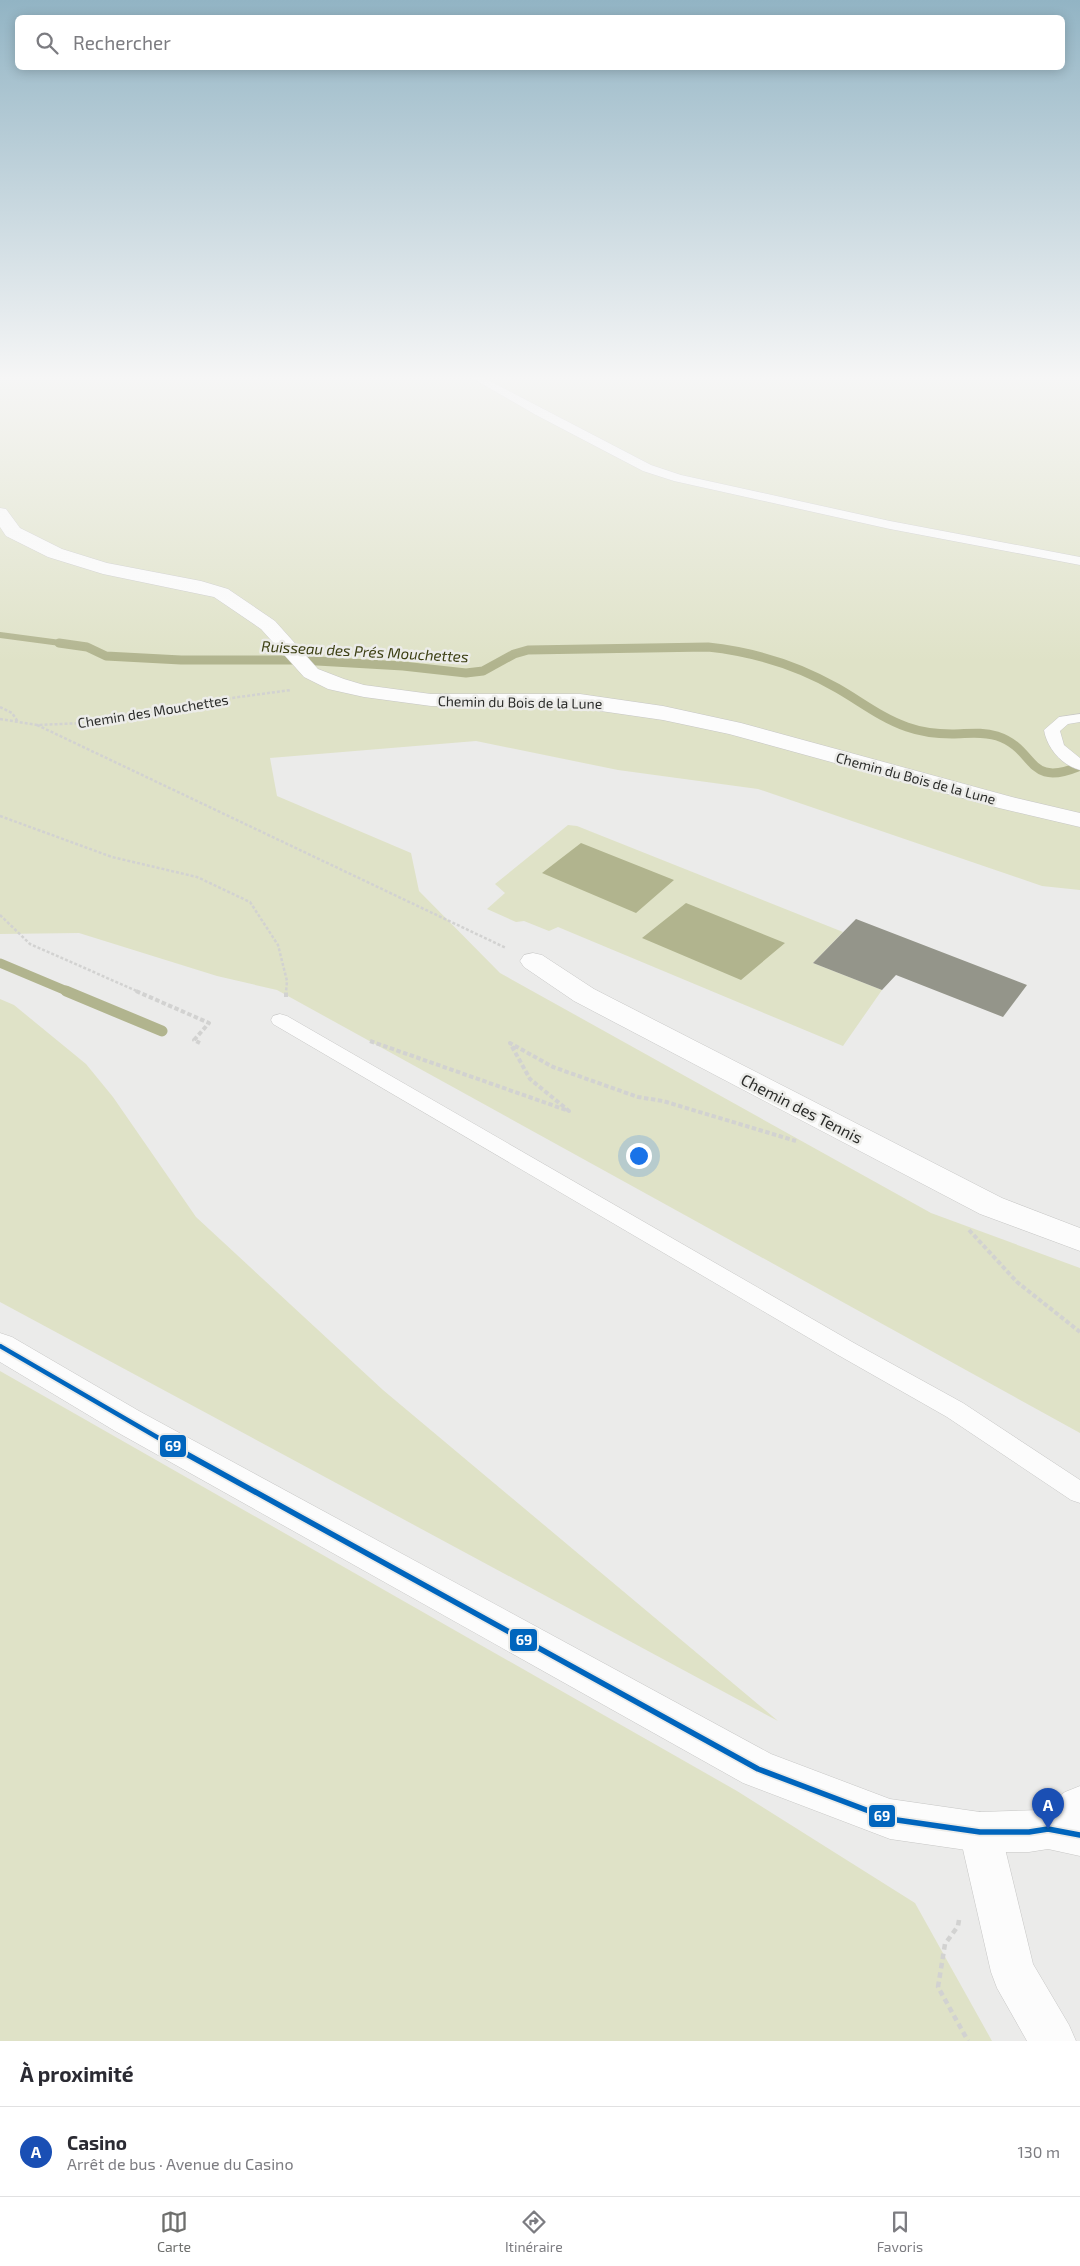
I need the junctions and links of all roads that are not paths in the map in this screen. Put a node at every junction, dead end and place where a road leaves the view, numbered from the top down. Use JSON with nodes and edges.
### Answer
{"nodes":[{"id":1,"x":663,"y":473,"type":"edge"},
{"id":2,"x":0,"y":513,"type":"edge"},
{"id":3,"x":1080,"y":561,"type":"edge"},
{"id":4,"x":1080,"y":718,"type":"edge"},
{"id":5,"x":1080,"y":765,"type":"edge"},
{"id":6,"x":1080,"y":820,"type":"edge"},
{"id":7,"x":533,"y":961,"type":"road end"},
{"id":8,"x":283,"y":1021,"type":"road end"},
{"id":9,"x":1080,"y":1240,"type":"edge"},
{"id":10,"x":0,"y":1346,"type":"edge"},
{"id":11,"x":1080,"y":1493,"type":"edge"},
{"id":12,"x":1069,"y":1823,"type":"edge"},
{"id":13,"x":980,"y":1832,"type":"junction"},
{"id":14,"x":1053,"y":2041,"type":"edge"}],
"edges":[{"from":1,"to":3,"type":"lane"},
{"from":2,"to":6,"type":"street","name":"Chemin du Bois de la Lune"},
{"from":4,"to":5,"type":"lane"},
{"from":7,"to":9,"type":"street","name":"Chemin des Tennis"},
{"from":8,"to":11,"type":"lane"},
{"from":10,"to":13,"type":"street"},
{"from":12,"to":13,"type":"street"},
{"from":13,"to":14,"type":"street"}]}
